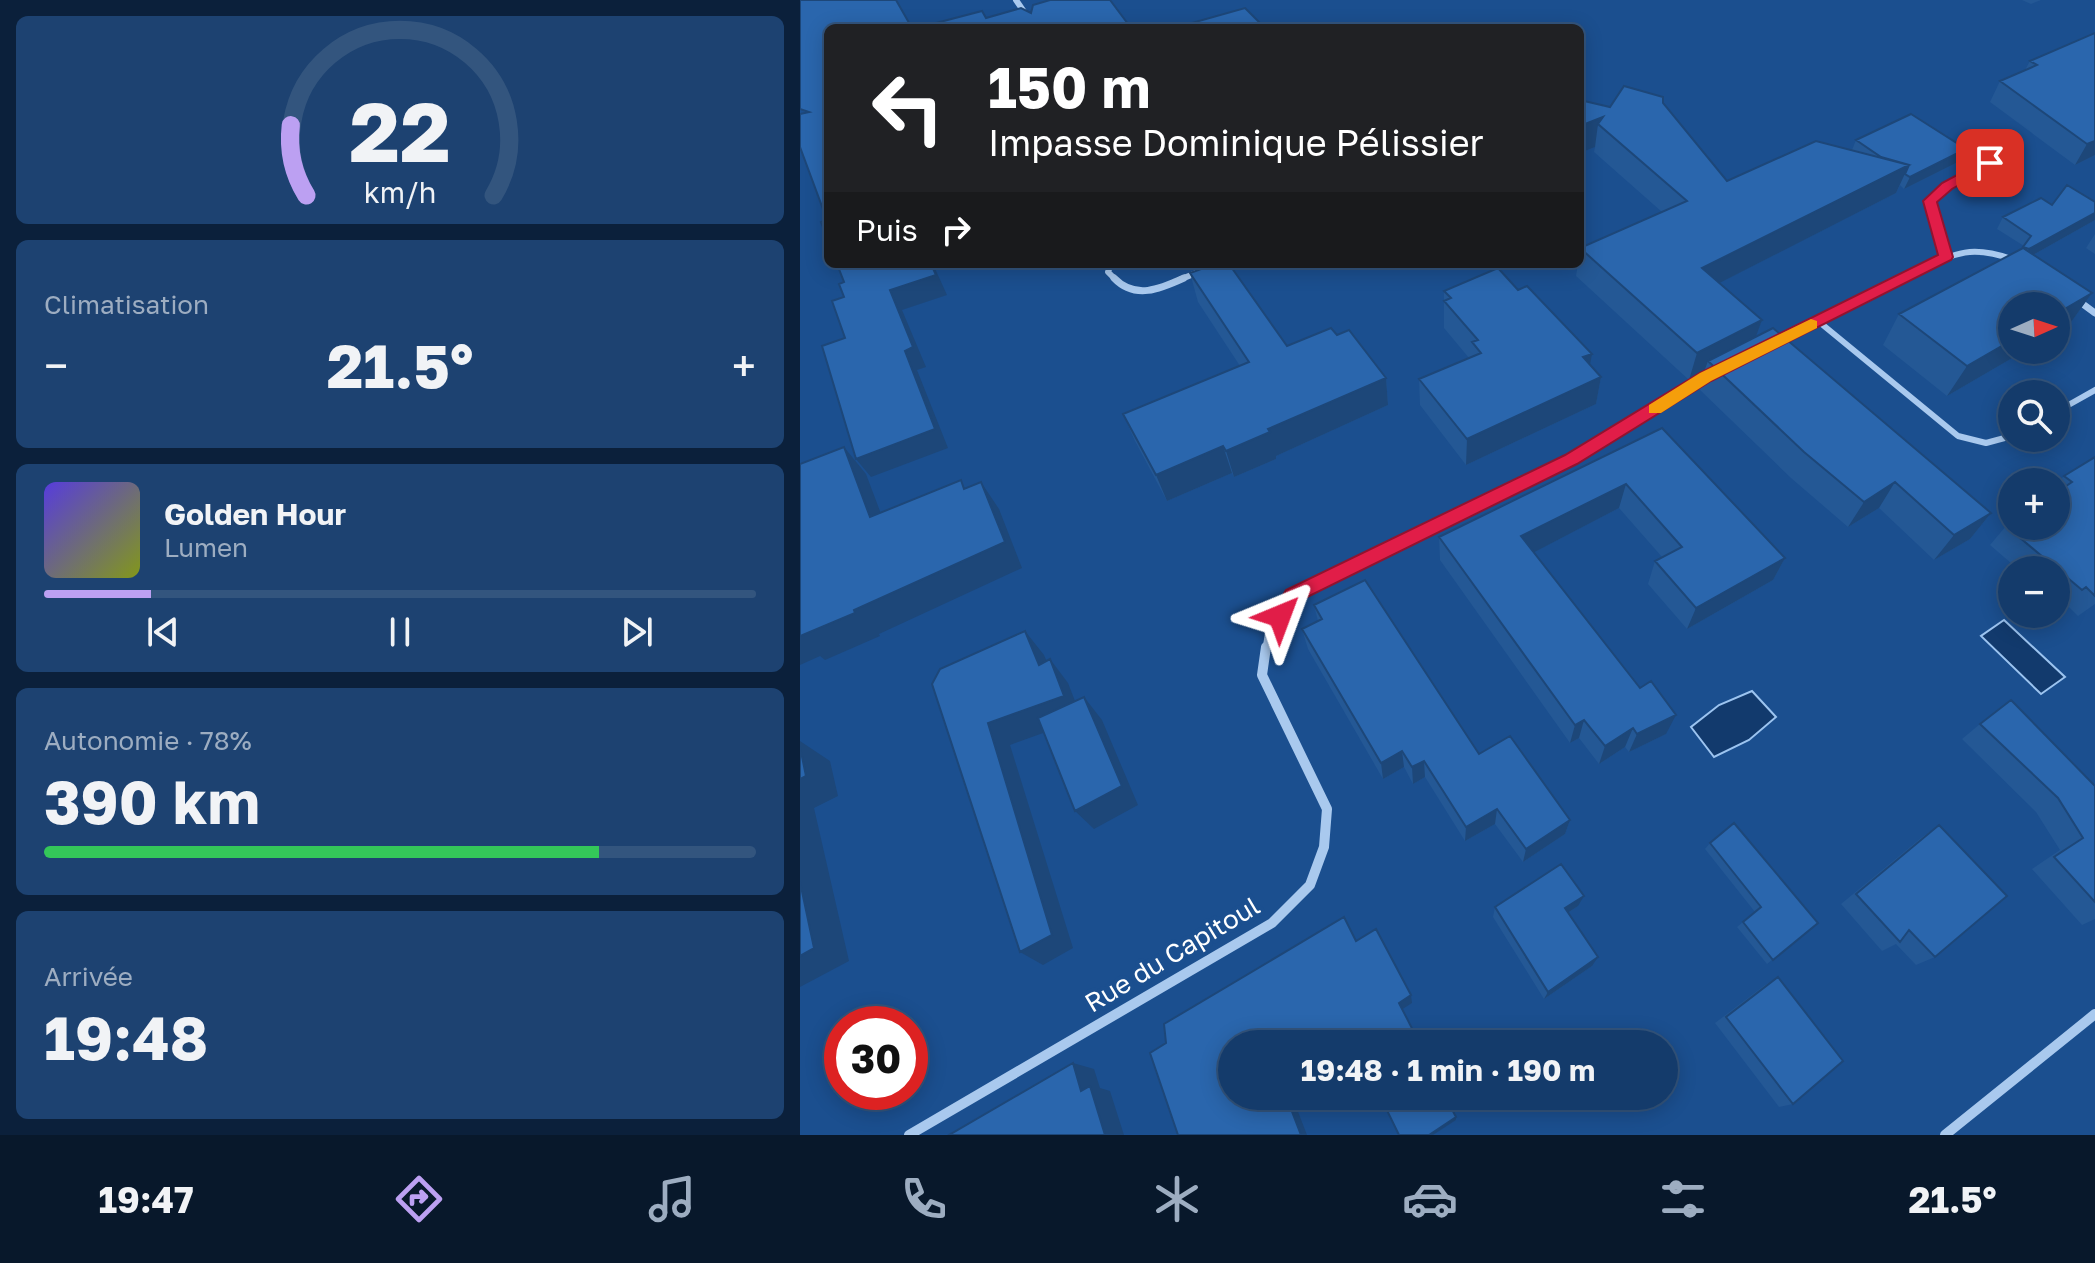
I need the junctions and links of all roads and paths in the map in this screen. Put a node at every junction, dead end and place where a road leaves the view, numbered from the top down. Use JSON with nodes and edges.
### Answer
{"nodes":[{"id":1,"x":1016,"y":0,"type":"edge"},
{"id":2,"x":1032,"y":24,"type":"edge"},
{"id":3,"x":2012,"y":151,"type":"dead end"},
{"id":4,"x":1946,"y":257,"type":"junction"},
{"id":5,"x":2021,"y":262,"type":"edge"},
{"id":6,"x":1110,"y":268,"type":"edge"},
{"id":7,"x":1199,"y":268,"type":"edge"},
{"id":8,"x":2070,"y":296,"type":"edge"},
{"id":9,"x":2095,"y":313,"type":"edge"},
{"id":10,"x":1818,"y":321,"type":"junction"},
{"id":11,"x":1762,"y":349,"type":"edge"},
{"id":12,"x":1720,"y":370,"type":"edge"},
{"id":13,"x":2095,"y":390,"type":"edge"},
{"id":14,"x":2070,"y":404,"type":"edge"},
{"id":15,"x":1998,"y":440,"type":"edge"},
{"id":16,"x":2095,"y":1014,"type":"edge"},
{"id":17,"x":909,"y":1135,"type":"edge"},
{"id":18,"x":1945,"y":1135,"type":"edge"}],
"edges":[{"from":1,"to":2,"type":"street"},
{"from":3,"to":4,"type":"street"},
{"from":4,"to":5,"type":"street"},
{"from":4,"to":10,"type":"street"},
{"from":6,"to":7,"type":"street"},
{"from":8,"to":9,"type":"street"},
{"from":10,"to":11,"type":"street"},
{"from":10,"to":15,"type":"lane"},
{"from":12,"to":17,"type":"street","name":"Rue du Capitoul"},
{"from":13,"to":14,"type":"lane"},
{"from":16,"to":18,"type":"street"}]}
